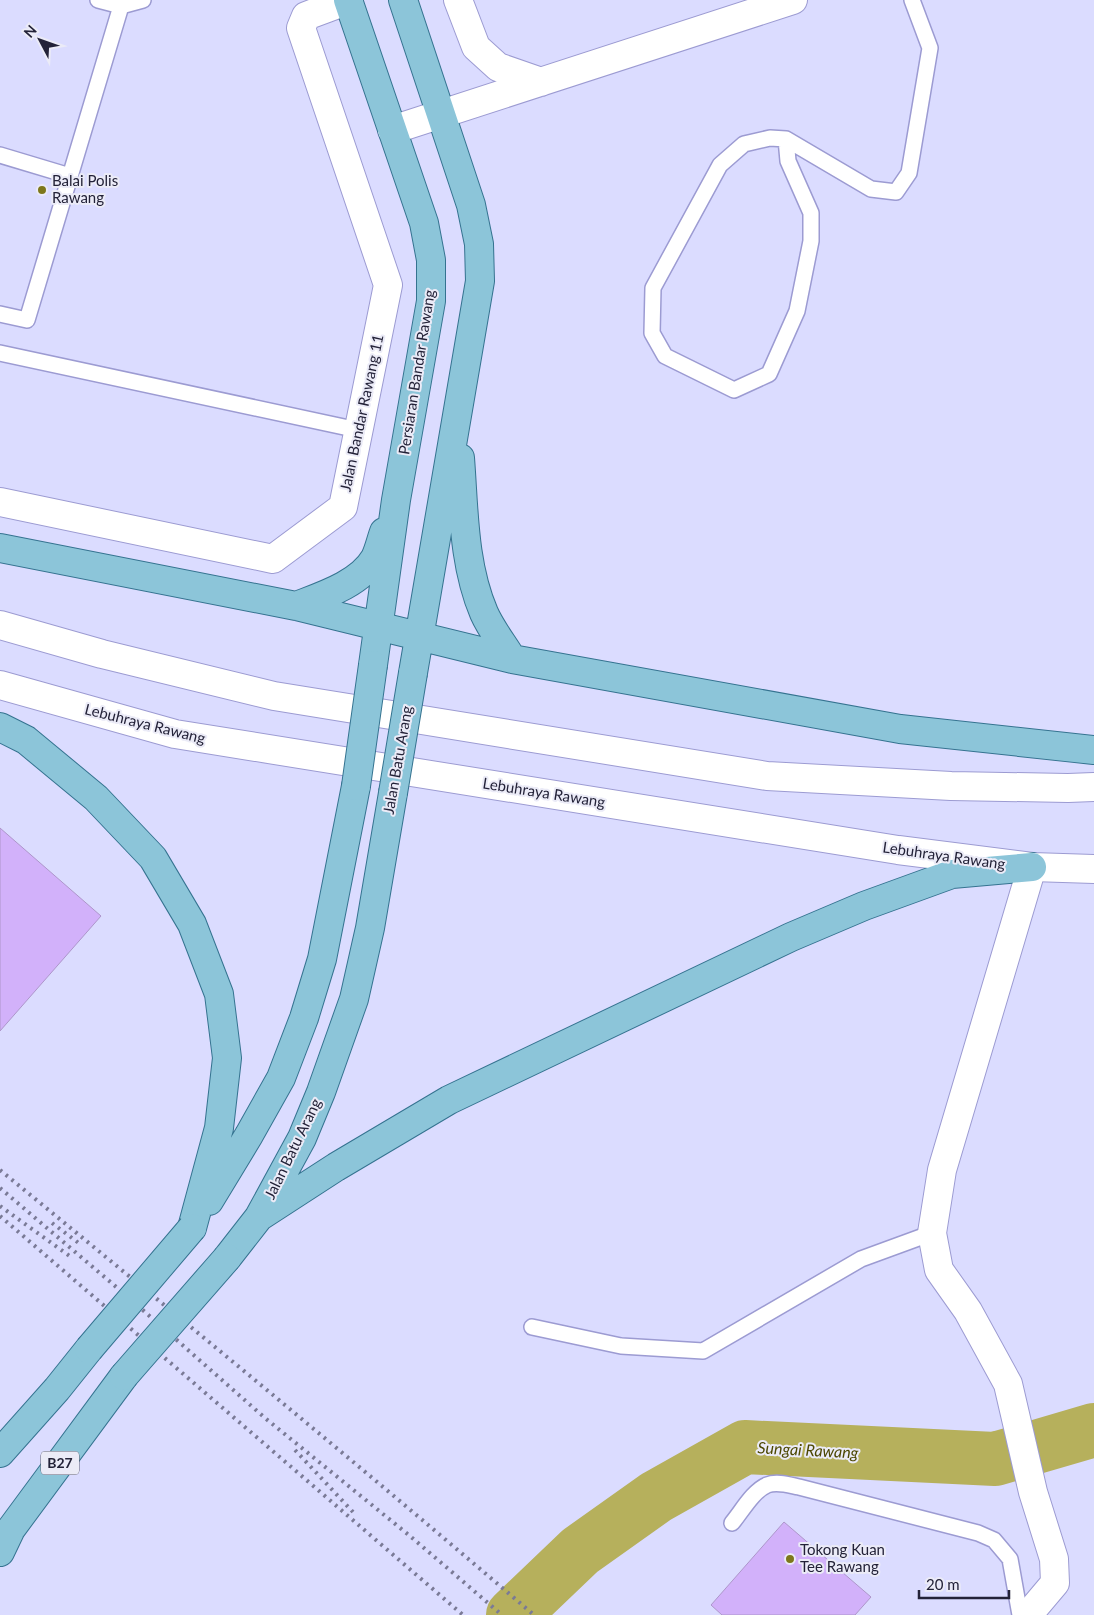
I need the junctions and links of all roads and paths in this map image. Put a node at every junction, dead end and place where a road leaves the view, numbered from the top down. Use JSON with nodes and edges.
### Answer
{"nodes":[{"id":1,"x":98,"y":0,"type":"edge"},
{"id":2,"x":143,"y":0,"type":"edge"},
{"id":3,"x":348,"y":0,"type":"edge"},
{"id":4,"x":402,"y":0,"type":"edge"},
{"id":5,"x":458,"y":0,"type":"edge"},
{"id":6,"x":912,"y":0,"type":"edge"},
{"id":7,"x":782,"y":2,"type":"edge"},
{"id":8,"x":122,"y":6,"type":"junction"},
{"id":9,"x":541,"y":82,"type":"junction"},
{"id":10,"x":440,"y":114,"type":"junction"},
{"id":11,"x":392,"y":130,"type":"junction"},
{"id":12,"x":786,"y":139,"type":"junction"},
{"id":13,"x":0,"y":155,"type":"edge"},
{"id":14,"x":70,"y":176,"type":"junction"},
{"id":15,"x":0,"y":314,"type":"edge"},
{"id":16,"x":0,"y":353,"type":"edge"},
{"id":17,"x":458,"y":411,"type":"junction"},
{"id":18,"x":358,"y":430,"type":"junction"},
{"id":19,"x":396,"y":500,"type":"junction"},
{"id":20,"x":0,"y":502,"type":"edge"},
{"id":21,"x":0,"y":548,"type":"edge"},
{"id":22,"x":296,"y":606,"type":"junction"},
{"id":23,"x":0,"y":625,"type":"edge"},
{"id":24,"x":379,"y":627,"type":"junction"},
{"id":25,"x":419,"y":636,"type":"junction"},
{"id":26,"x":512,"y":659,"type":"junction"},
{"id":27,"x":0,"y":685,"type":"edge"},
{"id":28,"x":0,"y":727,"type":"edge"},
{"id":29,"x":1094,"y":750,"type":"edge"},
{"id":30,"x":1094,"y":787,"type":"edge"},
{"id":31,"x":1032,"y":867,"type":"junction"},
{"id":32,"x":1094,"y":868,"type":"edge"},
{"id":33,"x":258,"y":1217,"type":"junction"},
{"id":34,"x":192,"y":1228,"type":"junction"},
{"id":35,"x":932,"y":1233,"type":"junction"},
{"id":36,"x":532,"y":1327,"type":"dead end"},
{"id":37,"x":0,"y":1453,"type":"edge"},
{"id":38,"x":732,"y":1523,"type":"dead end"},
{"id":39,"x":0,"y":1552,"type":"edge"},
{"id":40,"x":1020,"y":1615,"type":"edge"},
{"id":41,"x":1028,"y":1615,"type":"edge"}],
"edges":[{"from":1,"to":8,"type":"lane"},
{"from":2,"to":8,"type":"lane"},
{"from":3,"to":11,"type":"main road","name":"Persiaran Bandar Rawang"},
{"from":3,"to":18,"type":"street","name":"Jalan Bandar Rawang 11"},
{"from":4,"to":10,"type":"main road"},
{"from":5,"to":9,"type":"street"},
{"from":6,"to":12,"type":"lane"},
{"from":7,"to":9,"type":"street"},
{"from":8,"to":14,"type":"lane"},
{"from":9,"to":10,"type":"street"},
{"from":10,"to":11,"type":"street"},
{"from":10,"to":17,"type":"main road"},
{"from":11,"to":19,"type":"main road","name":"Persiaran Bandar Rawang"},
{"from":12,"to":12,"type":"lane"},
{"from":13,"to":14,"type":"lane"},
{"from":14,"to":15,"type":"lane"},
{"from":16,"to":18,"type":"lane"},
{"from":17,"to":25,"type":"main road"},
{"from":17,"to":26,"type":"main road"},
{"from":18,"to":20,"type":"street","name":"Jalan Bandar Rawang 11"},
{"from":19,"to":22,"type":"main road"},
{"from":19,"to":24,"type":"main road","name":"Persiaran Bandar Rawang"},
{"from":21,"to":22,"type":"main road"},
{"from":22,"to":24,"type":"main road"},
{"from":23,"to":30,"type":"street"},
{"from":24,"to":25,"type":"main road"},
{"from":24,"to":34,"type":"main road","name":"Persiaran Bandar Rawang","bridge":true},
{"from":25,"to":26,"type":"main road"},
{"from":25,"to":33,"type":"main road","name":"Jalan Batu Arang","bridge":true},
{"from":26,"to":29,"type":"main road"},
{"from":27,"to":31,"type":"street","name":"Lebuhraya Rawang"},
{"from":28,"to":34,"type":"main road"},
{"from":31,"to":32,"type":"street","name":"Lebuhraya Rawang"},
{"from":31,"to":33,"type":"main road"},
{"from":31,"to":35,"type":"street"},
{"from":33,"to":39,"type":"main road","name":"Jalan Batu Arang","number":"B27","bridge":true},
{"from":34,"to":37,"type":"main road","bridge":true},
{"from":35,"to":36,"type":"lane"},
{"from":35,"to":41,"type":"street"},
{"from":38,"to":40,"type":"lane"}]}
